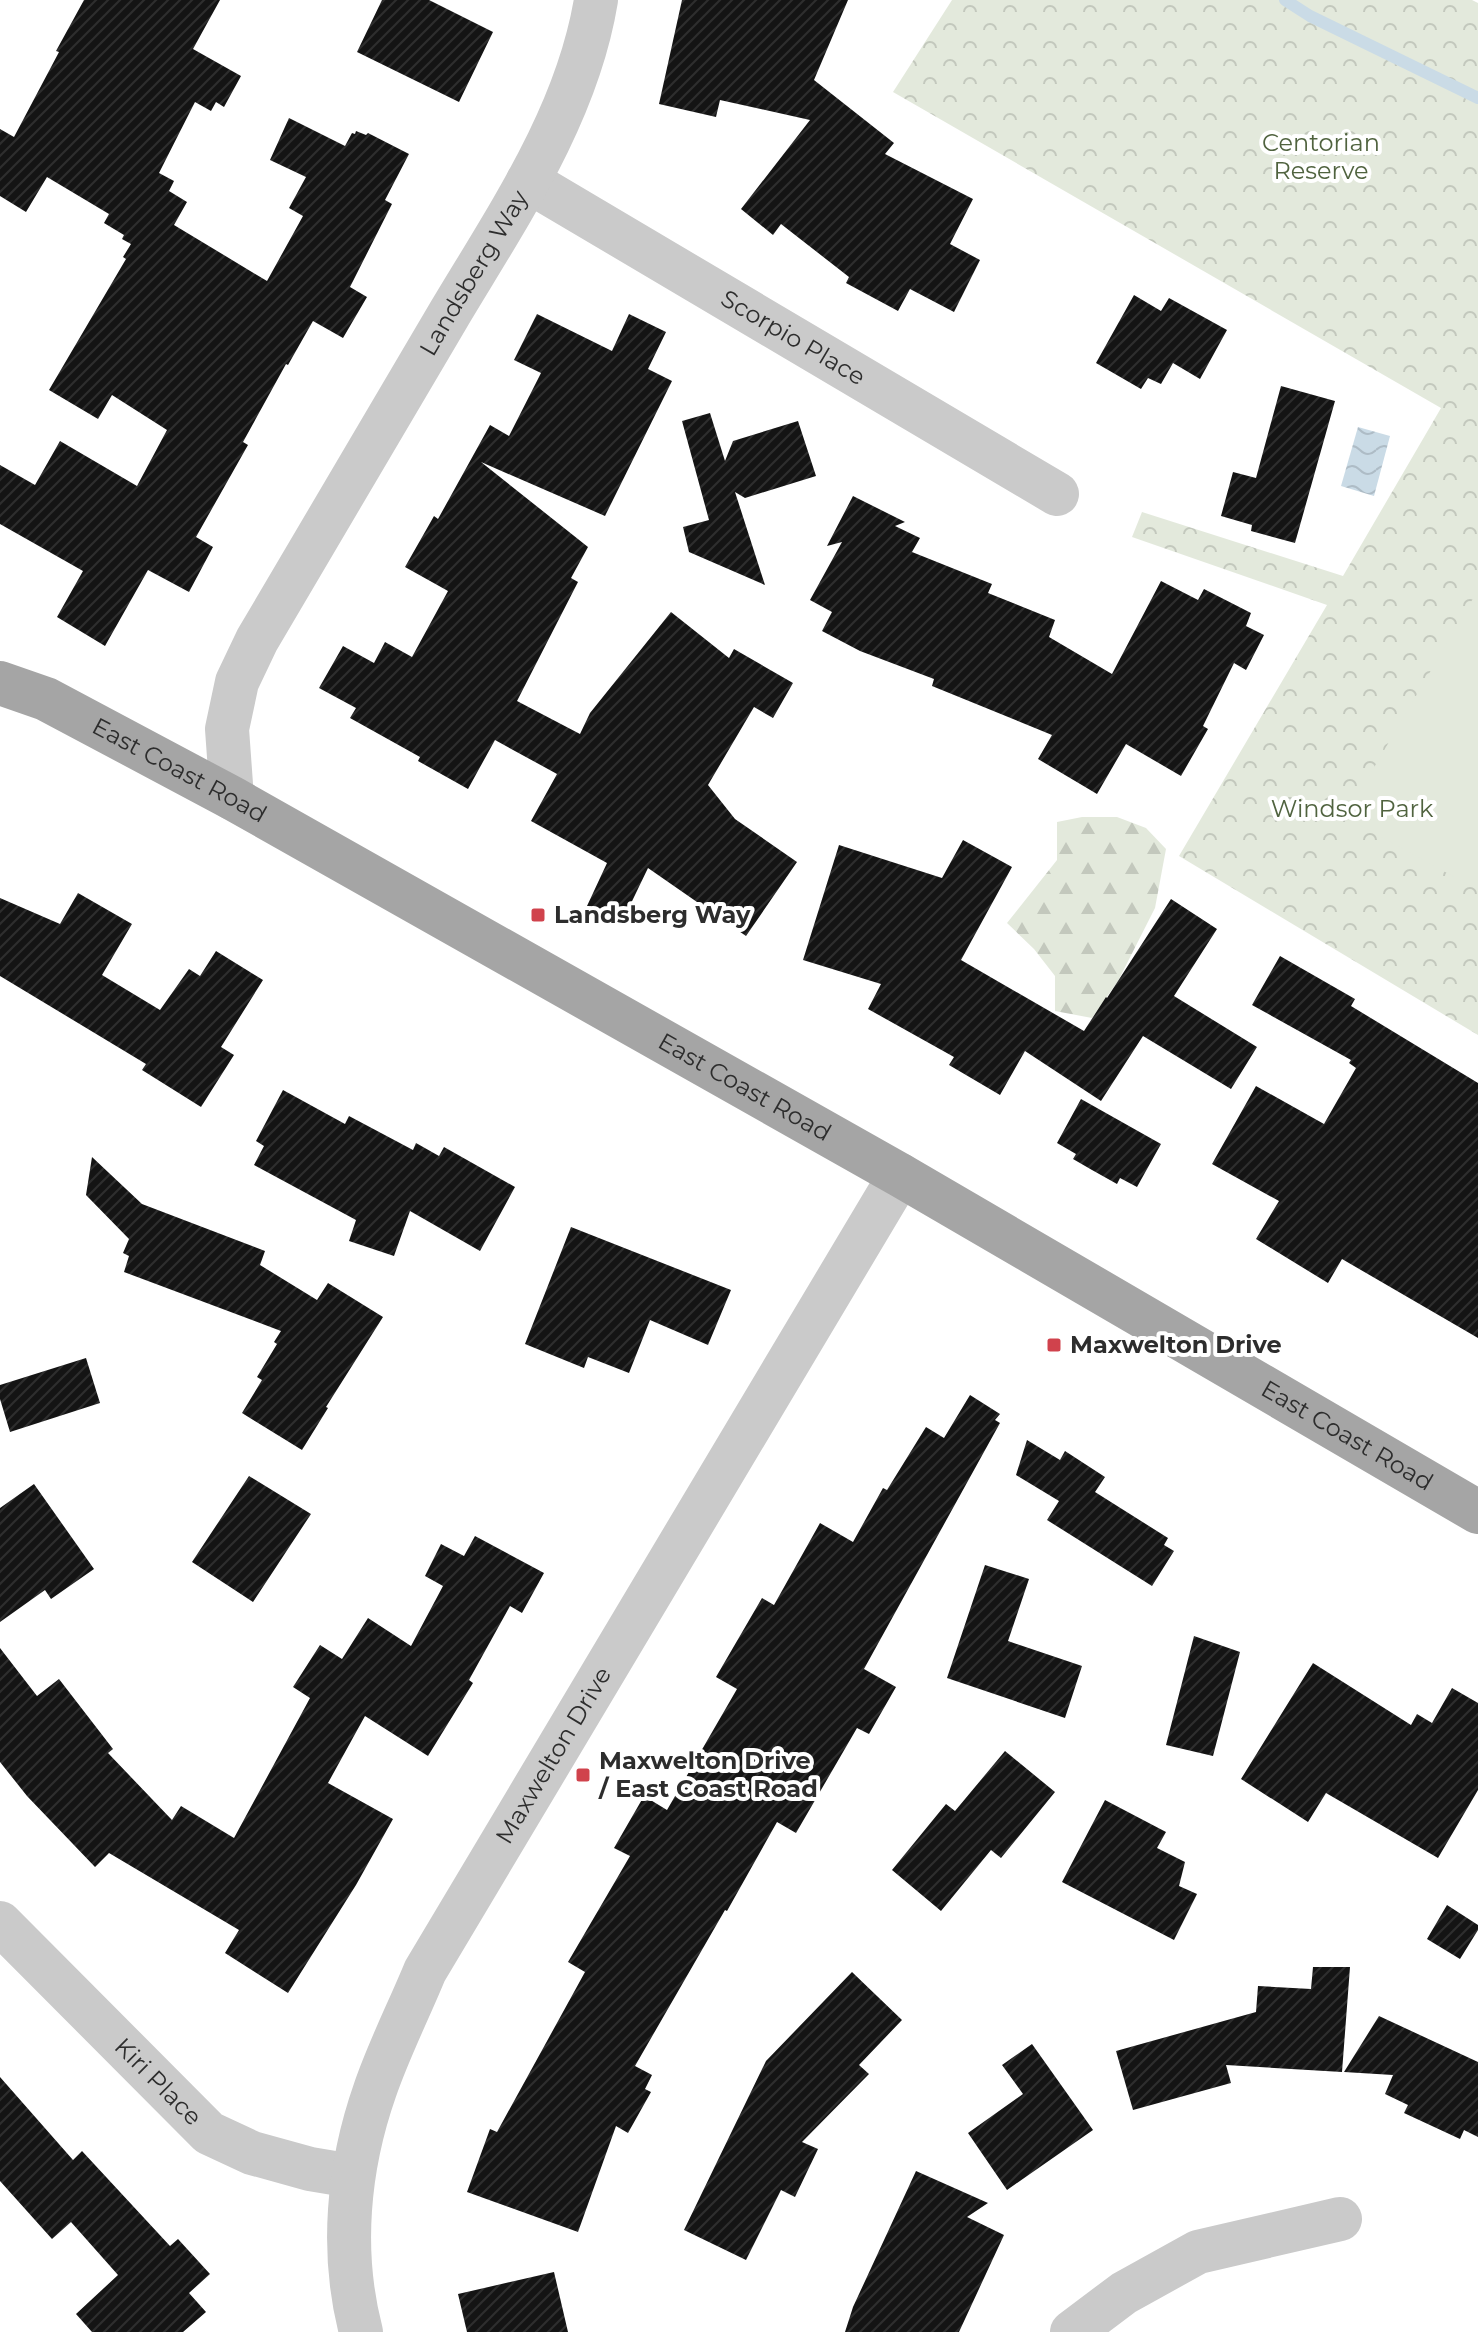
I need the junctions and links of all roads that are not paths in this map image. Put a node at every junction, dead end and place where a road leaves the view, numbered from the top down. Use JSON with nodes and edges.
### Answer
{"nodes":[{"id":1,"x":596,"y":0,"type":"edge"},
{"id":2,"x":528,"y":181,"type":"junction"},
{"id":3,"x":1057,"y":494,"type":"dead end"},
{"id":4,"x":0,"y":683,"type":"edge"},
{"id":5,"x":232,"y":798,"type":"junction"},
{"id":6,"x":900,"y":1175,"type":"junction"},
{"id":7,"x":1478,"y":1512,"type":"edge"},
{"id":8,"x":0,"y":1923,"type":"edge"},
{"id":9,"x":352,"y":2176,"type":"junction"},
{"id":10,"x":1340,"y":2219,"type":"dead end"},
{"id":11,"x":361,"y":2332,"type":"edge"},
{"id":12,"x":1072,"y":2332,"type":"edge"}],
"edges":[{"from":1,"to":2,"type":"street","name":"Landsberg Way"},
{"from":2,"to":3,"type":"street","name":"Scorpio Place"},
{"from":2,"to":5,"type":"street","name":"Landsberg Way"},
{"from":4,"to":5,"type":"main road","name":"East Coast Road"},
{"from":5,"to":6,"type":"main road","name":"East Coast Road"},
{"from":6,"to":7,"type":"main road","name":"East Coast Road"},
{"from":6,"to":9,"type":"street","name":"Maxwelton Drive"},
{"from":8,"to":9,"type":"street","name":"Kiri Place"},
{"from":9,"to":11,"type":"street","name":"Maxwelton Drive"},
{"from":10,"to":12,"type":"street"}]}
